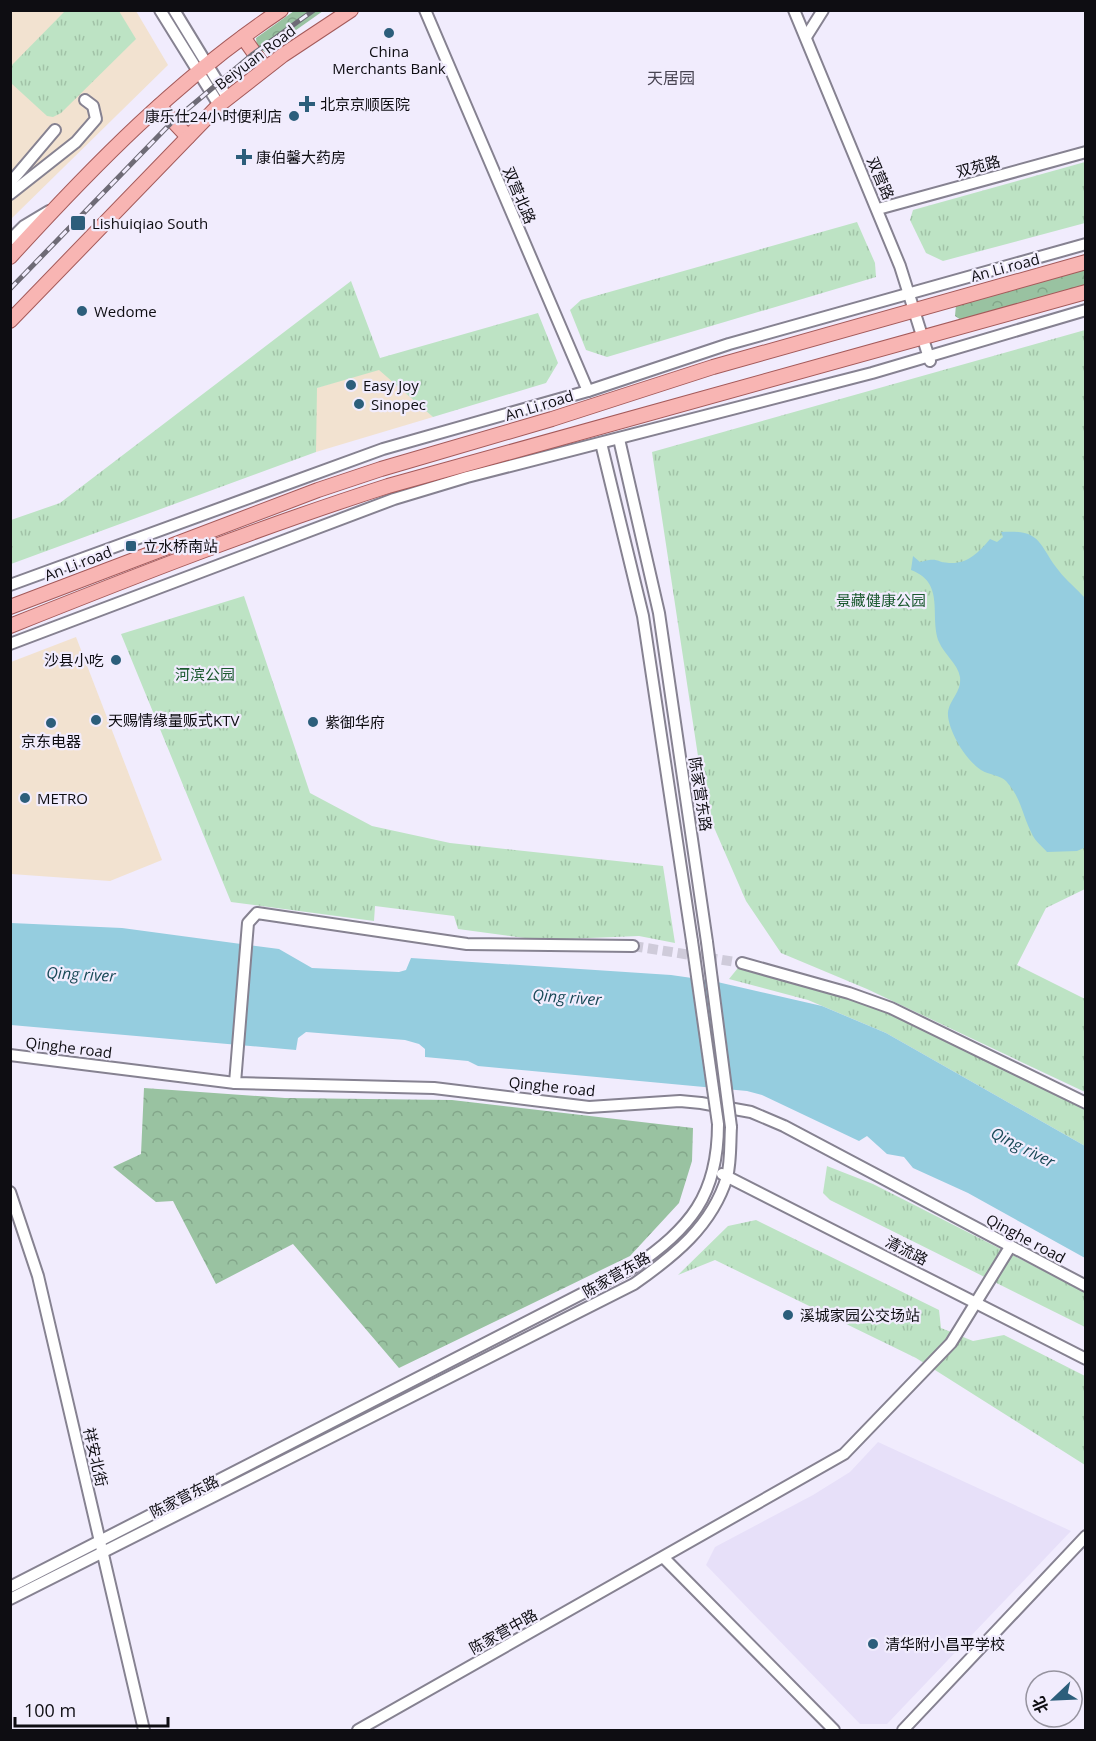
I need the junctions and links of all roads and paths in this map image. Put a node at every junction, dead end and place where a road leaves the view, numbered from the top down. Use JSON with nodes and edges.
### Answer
{"nodes":[{"id":1,"x":160,"y":10,"type":"edge"},
{"id":2,"x":174,"y":10,"type":"edge"},
{"id":3,"x":281,"y":10,"type":"edge"},
{"id":4,"x":351,"y":10,"type":"edge"},
{"id":5,"x":425,"y":10,"type":"edge"},
{"id":6,"x":794,"y":10,"type":"edge"},
{"id":7,"x":823,"y":10,"type":"edge"},
{"id":8,"x":243,"y":37,"type":"junction"},
{"id":9,"x":806,"y":37,"type":"junction"},
{"id":10,"x":202,"y":68,"type":"junction"},
{"id":11,"x":265,"y":68,"type":"junction"},
{"id":12,"x":85,"y":100,"type":"dead end"},
{"id":13,"x":223,"y":101,"type":"junction"},
{"id":14,"x":159,"y":106,"type":"junction"},
{"id":15,"x":55,"y":130,"type":"dead end"},
{"id":16,"x":188,"y":137,"type":"junction"},
{"id":17,"x":1086,"y":152,"type":"edge"},
{"id":18,"x":10,"y":183,"type":"edge"},
{"id":19,"x":10,"y":194,"type":"edge"},
{"id":20,"x":57,"y":206,"type":"junction"},
{"id":21,"x":878,"y":209,"type":"junction"},
{"id":22,"x":10,"y":240,"type":"edge"},
{"id":23,"x":1086,"y":244,"type":"edge"},
{"id":24,"x":10,"y":257,"type":"edge"},
{"id":25,"x":1086,"y":262,"type":"edge"},
{"id":26,"x":910,"y":292,"type":"junction"},
{"id":27,"x":1086,"y":292,"type":"edge"},
{"id":28,"x":915,"y":308,"type":"junction"},
{"id":29,"x":1086,"y":310,"type":"edge"},
{"id":30,"x":10,"y":321,"type":"edge"},
{"id":31,"x":924,"y":337,"type":"junction"},
{"id":32,"x":930,"y":358,"type":"junction"},
{"id":33,"x":588,"y":391,"type":"junction"},
{"id":34,"x":619,"y":439,"type":"junction"},
{"id":35,"x":601,"y":443,"type":"junction"},
{"id":36,"x":10,"y":585,"type":"edge"},
{"id":37,"x":10,"y":607,"type":"edge"},
{"id":38,"x":10,"y":626,"type":"edge"},
{"id":39,"x":10,"y":644,"type":"edge"},
{"id":40,"x":633,"y":946,"type":"tunnel mouth"},
{"id":41,"x":742,"y":963,"type":"tunnel mouth"},
{"id":42,"x":10,"y":1055,"type":"edge"},
{"id":43,"x":235,"y":1083,"type":"junction"},
{"id":44,"x":1086,"y":1103,"type":"edge"},
{"id":45,"x":713,"y":1170,"type":"junction"},
{"id":46,"x":727,"y":1177,"type":"junction"},
{"id":47,"x":10,"y":1192,"type":"edge"},
{"id":48,"x":1010,"y":1247,"type":"junction"},
{"id":49,"x":1086,"y":1286,"type":"edge"},
{"id":50,"x":978,"y":1302,"type":"junction"},
{"id":51,"x":1086,"y":1359,"type":"edge"},
{"id":52,"x":1086,"y":1536,"type":"edge"},
{"id":53,"x":100,"y":1542,"type":"junction"},
{"id":54,"x":103,"y":1554,"type":"junction"},
{"id":55,"x":664,"y":1558,"type":"junction"},
{"id":56,"x":10,"y":1587,"type":"edge"},
{"id":57,"x":10,"y":1599,"type":"edge"},
{"id":58,"x":144,"y":1731,"type":"edge"},
{"id":59,"x":358,"y":1731,"type":"edge"},
{"id":60,"x":834,"y":1731,"type":"edge"},
{"id":61,"x":903,"y":1731,"type":"edge"}],
"edges":[{"from":1,"to":10,"type":"street"},
{"from":2,"to":10,"type":"street"},
{"from":3,"to":8,"type":"main road","name":"Beiyuan Road"},
{"from":4,"to":11,"type":"main road","name":"Beiyuan Road"},
{"from":5,"to":33,"type":"street","name":"双营北路"},
{"from":6,"to":9,"type":"street","name":"双营路"},
{"from":7,"to":9,"type":"street"},
{"from":8,"to":10,"type":"main road","name":"Beiyuan Road"},
{"from":8,"to":11,"type":"main road"},
{"from":9,"to":21,"type":"street","name":"双营路"},
{"from":10,"to":13,"type":"street"},
{"from":10,"to":14,"type":"main road","name":"Beiyuan Road"},
{"from":11,"to":13,"type":"main road","name":"Beiyuan Road"},
{"from":12,"to":19,"type":"street"},
{"from":13,"to":16,"type":"main road","name":"Beiyuan Road"},
{"from":14,"to":16,"type":"main road"},
{"from":14,"to":20,"type":"main road","name":"Beiyuan Road"},
{"from":15,"to":18,"type":"street"},
{"from":16,"to":30,"type":"main road","name":"Beiyuan Road"},
{"from":17,"to":21,"type":"street","name":"双苑路"},
{"from":20,"to":22,"type":"street","name":"Beiyuan Road"},
{"from":20,"to":24,"type":"main road","name":"Beiyuan Road"},
{"from":21,"to":26,"type":"street","name":"双营路"},
{"from":23,"to":26,"type":"street","name":"An Li road"},
{"from":25,"to":28,"type":"main road","name":"An Li road"},
{"from":26,"to":28,"type":"street","name":"双营路"},
{"from":26,"to":33,"type":"street","name":"An Li road"},
{"from":27,"to":31,"type":"main road"},
{"from":28,"to":31,"type":"street","name":"双营路"},
{"from":28,"to":37,"type":"main road","name":"An Li road"},
{"from":29,"to":32,"type":"street"},
{"from":31,"to":32,"type":"street","name":"双营路"},
{"from":31,"to":38,"type":"main road"},
{"from":32,"to":34,"type":"street"},
{"from":33,"to":36,"type":"street","name":"An Li road"},
{"from":34,"to":35,"type":"street"},
{"from":34,"to":46,"type":"street","name":"陈家营东路","bridge":true},
{"from":35,"to":39,"type":"street"},
{"from":35,"to":45,"type":"street","name":"陈家营东路","bridge":true},
{"from":40,"to":43,"type":"street"},
{"from":41,"to":44,"type":"street"},
{"from":42,"to":43,"type":"street","name":"Qinghe road"},
{"from":43,"to":48,"type":"street","name":"Qinghe road"},
{"from":45,"to":46,"type":"street","name":"清流路"},
{"from":45,"to":53,"type":"street","name":"陈家营东路"},
{"from":46,"to":50,"type":"street","name":"清流路"},
{"from":46,"to":54,"type":"street","name":"陈家营东路"},
{"from":47,"to":53,"type":"street","name":"祥安北街"},
{"from":48,"to":49,"type":"street","name":"Qinghe road"},
{"from":48,"to":50,"type":"street","name":"陈家营中路"},
{"from":50,"to":51,"type":"street","name":"清流路"},
{"from":50,"to":55,"type":"street","name":"陈家营中路"},
{"from":52,"to":61,"type":"street"},
{"from":53,"to":54,"type":"street","name":"祥安北街"},
{"from":53,"to":56,"type":"street","name":"陈家营东路"},
{"from":54,"to":57,"type":"street","name":"陈家营东路"},
{"from":54,"to":58,"type":"street","name":"祥安北街"},
{"from":55,"to":59,"type":"street","name":"陈家营中路"},
{"from":55,"to":60,"type":"street"}]}
